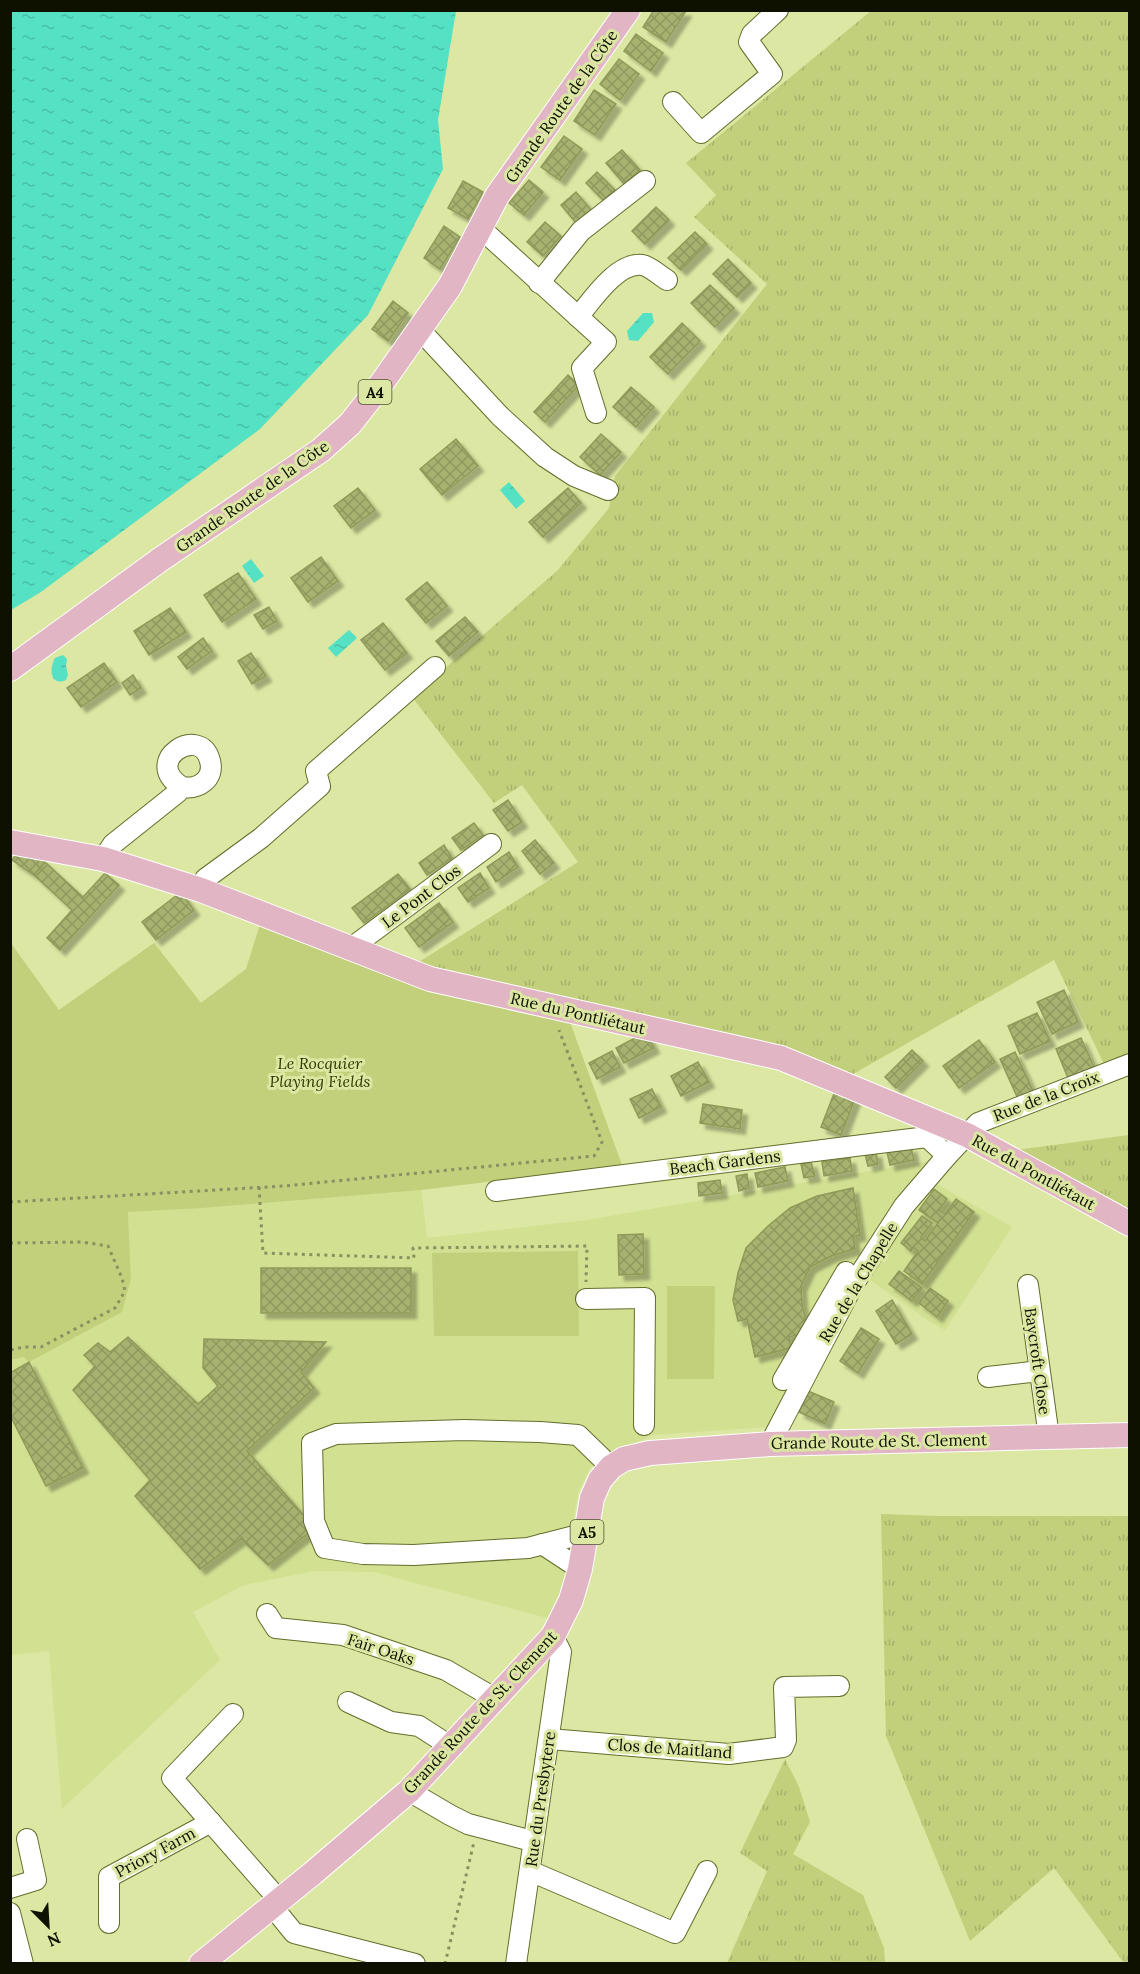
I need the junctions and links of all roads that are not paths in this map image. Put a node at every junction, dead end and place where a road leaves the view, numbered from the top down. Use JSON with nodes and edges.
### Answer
{"nodes":[{"id":1,"x":628,"y":10,"type":"edge"},
{"id":2,"x":778,"y":10,"type":"edge"},
{"id":3,"x":673,"y":102,"type":"dead end"},
{"id":4,"x":645,"y":181,"type":"dead end"},
{"id":5,"x":480,"y":230,"type":"junction"},
{"id":6,"x":667,"y":280,"type":"dead end"},
{"id":7,"x":539,"y":283,"type":"junction"},
{"id":8,"x":578,"y":317,"type":"junction"},
{"id":9,"x":420,"y":330,"type":"junction"},
{"id":10,"x":596,"y":413,"type":"dead end"},
{"id":11,"x":608,"y":490,"type":"dead end"},
{"id":12,"x":435,"y":666,"type":"dead end"},
{"id":13,"x":10,"y":669,"type":"edge"},
{"id":14,"x":182,"y":787,"type":"dead end"},
{"id":15,"x":10,"y":842,"type":"edge"},
{"id":16,"x":491,"y":844,"type":"dead end"},
{"id":17,"x":104,"y":859,"type":"junction"},
{"id":18,"x":201,"y":890,"type":"junction"},
{"id":19,"x":351,"y":948,"type":"junction"},
{"id":20,"x":1130,"y":1064,"type":"edge"},
{"id":21,"x":967,"y":1135,"type":"junction"},
{"id":22,"x":946,"y":1157,"type":"junction"},
{"id":23,"x":496,"y":1191,"type":"dead end"},
{"id":24,"x":904,"y":1206,"type":"junction"},
{"id":25,"x":1130,"y":1224,"type":"edge"},
{"id":26,"x":1028,"y":1285,"type":"dead end"},
{"id":27,"x":586,"y":1299,"type":"road end"},
{"id":28,"x":1039,"y":1371,"type":"junction"},
{"id":29,"x":988,"y":1377,"type":"dead end"},
{"id":30,"x":783,"y":1380,"type":"dead end"},
{"id":31,"x":645,"y":1425,"type":"dead end"},
{"id":32,"x":1130,"y":1435,"type":"edge"},
{"id":33,"x":1049,"y":1437,"type":"junction"},
{"id":34,"x":770,"y":1444,"type":"junction"},
{"id":35,"x":611,"y":1467,"type":"junction"},
{"id":36,"x":586,"y":1533,"type":"junction"},
{"id":37,"x":542,"y":1544,"type":"junction"},
{"id":38,"x":580,"y":1569,"type":"junction"},
{"id":39,"x":267,"y":1614,"type":"dead end"},
{"id":40,"x":553,"y":1636,"type":"junction"},
{"id":41,"x":840,"y":1686,"type":"dead end"},
{"id":42,"x":494,"y":1698,"type":"junction"},
{"id":43,"x":348,"y":1702,"type":"dead end"},
{"id":44,"x":233,"y":1714,"type":"dead end"},
{"id":45,"x":549,"y":1739,"type":"junction"},
{"id":46,"x":450,"y":1746,"type":"junction"},
{"id":47,"x":409,"y":1791,"type":"junction"},
{"id":48,"x":211,"y":1822,"type":"junction"},
{"id":49,"x":27,"y":1839,"type":"dead end"},
{"id":50,"x":532,"y":1841,"type":"junction"},
{"id":51,"x":530,"y":1871,"type":"junction"},
{"id":52,"x":707,"y":1871,"type":"dead end"},
{"id":53,"x":10,"y":1888,"type":"edge"},
{"id":54,"x":275,"y":1903,"type":"junction"},
{"id":55,"x":10,"y":1913,"type":"edge"},
{"id":56,"x":110,"y":1923,"type":"dead end"},
{"id":57,"x":23,"y":1964,"type":"edge"},
{"id":58,"x":201,"y":1964,"type":"edge"},
{"id":59,"x":415,"y":1964,"type":"edge"},
{"id":60,"x":516,"y":1964,"type":"edge"}],
"edges":[{"from":1,"to":5,"type":"main road","name":"Grande Route de la Côte","number":"A4"},
{"from":2,"to":3,"type":"street"},
{"from":4,"to":7,"type":"street"},
{"from":5,"to":7,"type":"street"},
{"from":5,"to":9,"type":"main road","name":"Grande Route de la Côte","number":"A4"},
{"from":6,"to":8,"type":"street"},
{"from":7,"to":8,"type":"street"},
{"from":8,"to":10,"type":"street"},
{"from":9,"to":11,"type":"street"},
{"from":9,"to":13,"type":"main road","name":"Grande Route de la Côte","number":"A4"},
{"from":12,"to":18,"type":"street"},
{"from":14,"to":17,"type":"street"},
{"from":15,"to":17,"type":"main road","name":"Rue du Pontliétaut"},
{"from":16,"to":19,"type":"street","name":"Le Pont Clos"},
{"from":17,"to":18,"type":"main road","name":"Rue du Pontliétaut"},
{"from":18,"to":19,"type":"main road","name":"Rue du Pontliétaut"},
{"from":19,"to":21,"type":"main road","name":"Rue du Pontliétaut"},
{"from":20,"to":21,"type":"street","name":"Rue de la Croix"},
{"from":21,"to":22,"type":"street","name":"Rue de la Chapelle"},
{"from":21,"to":25,"type":"main road","name":"Rue du Pontliétaut"},
{"from":22,"to":23,"type":"street","name":"Beach Gardens"},
{"from":22,"to":24,"type":"street","name":"Rue de la Chapelle"},
{"from":24,"to":30,"type":"street"},
{"from":24,"to":34,"type":"street","name":"Rue de la Chapelle"},
{"from":26,"to":28,"type":"street","name":"Baycroft Close"},
{"from":27,"to":31,"type":"street"},
{"from":28,"to":29,"type":"street"},
{"from":28,"to":33,"type":"street","name":"Baycroft Close"},
{"from":32,"to":33,"type":"main road","name":"Grande Route de St. Clement"},
{"from":33,"to":34,"type":"main road","name":"Grande Route de St. Clement"},
{"from":34,"to":35,"type":"main road","name":"Grande Route de St. Clement"},
{"from":35,"to":36,"type":"main road","name":"Grande Route de St. Clement","number":"A5"},
{"from":35,"to":37,"type":"street"},
{"from":36,"to":37,"type":"street"},
{"from":36,"to":38,"type":"main road","name":"Grande Route de St. Clement","number":"A5"},
{"from":37,"to":38,"type":"street"},
{"from":38,"to":40,"type":"main road","name":"Grande Route de St. Clement","number":"A5"},
{"from":39,"to":42,"type":"street","name":"Fair Oaks"},
{"from":40,"to":42,"type":"main road","name":"Grande Route de St. Clement","number":"A5"},
{"from":40,"to":45,"type":"street","name":"Rue du Presbytere"},
{"from":41,"to":45,"type":"street","name":"Clos de Maitland"},
{"from":42,"to":46,"type":"main road","name":"Grande Route de St. Clement","number":"A5"},
{"from":43,"to":46,"type":"street"},
{"from":44,"to":48,"type":"street","name":"Priory Farm"},
{"from":45,"to":50,"type":"street","name":"Rue du Presbytere"},
{"from":46,"to":47,"type":"main road","name":"Grande Route de St. Clement","number":"A5"},
{"from":47,"to":50,"type":"street"},
{"from":47,"to":54,"type":"main road","name":"Grande Route de St. Clement","number":"A5"},
{"from":48,"to":54,"type":"street","name":"Priory Farm"},
{"from":48,"to":56,"type":"street","name":"Priory Farm"},
{"from":49,"to":53,"type":"street"},
{"from":50,"to":51,"type":"street","name":"Rue du Presbytere"},
{"from":51,"to":52,"type":"street"},
{"from":51,"to":60,"type":"street","name":"Rue du Presbytere"},
{"from":54,"to":58,"type":"main road","name":"Grande Route de St. Clement","number":"A5"},
{"from":54,"to":59,"type":"street","name":"Priory Farm"},
{"from":55,"to":57,"type":"street"}]}
